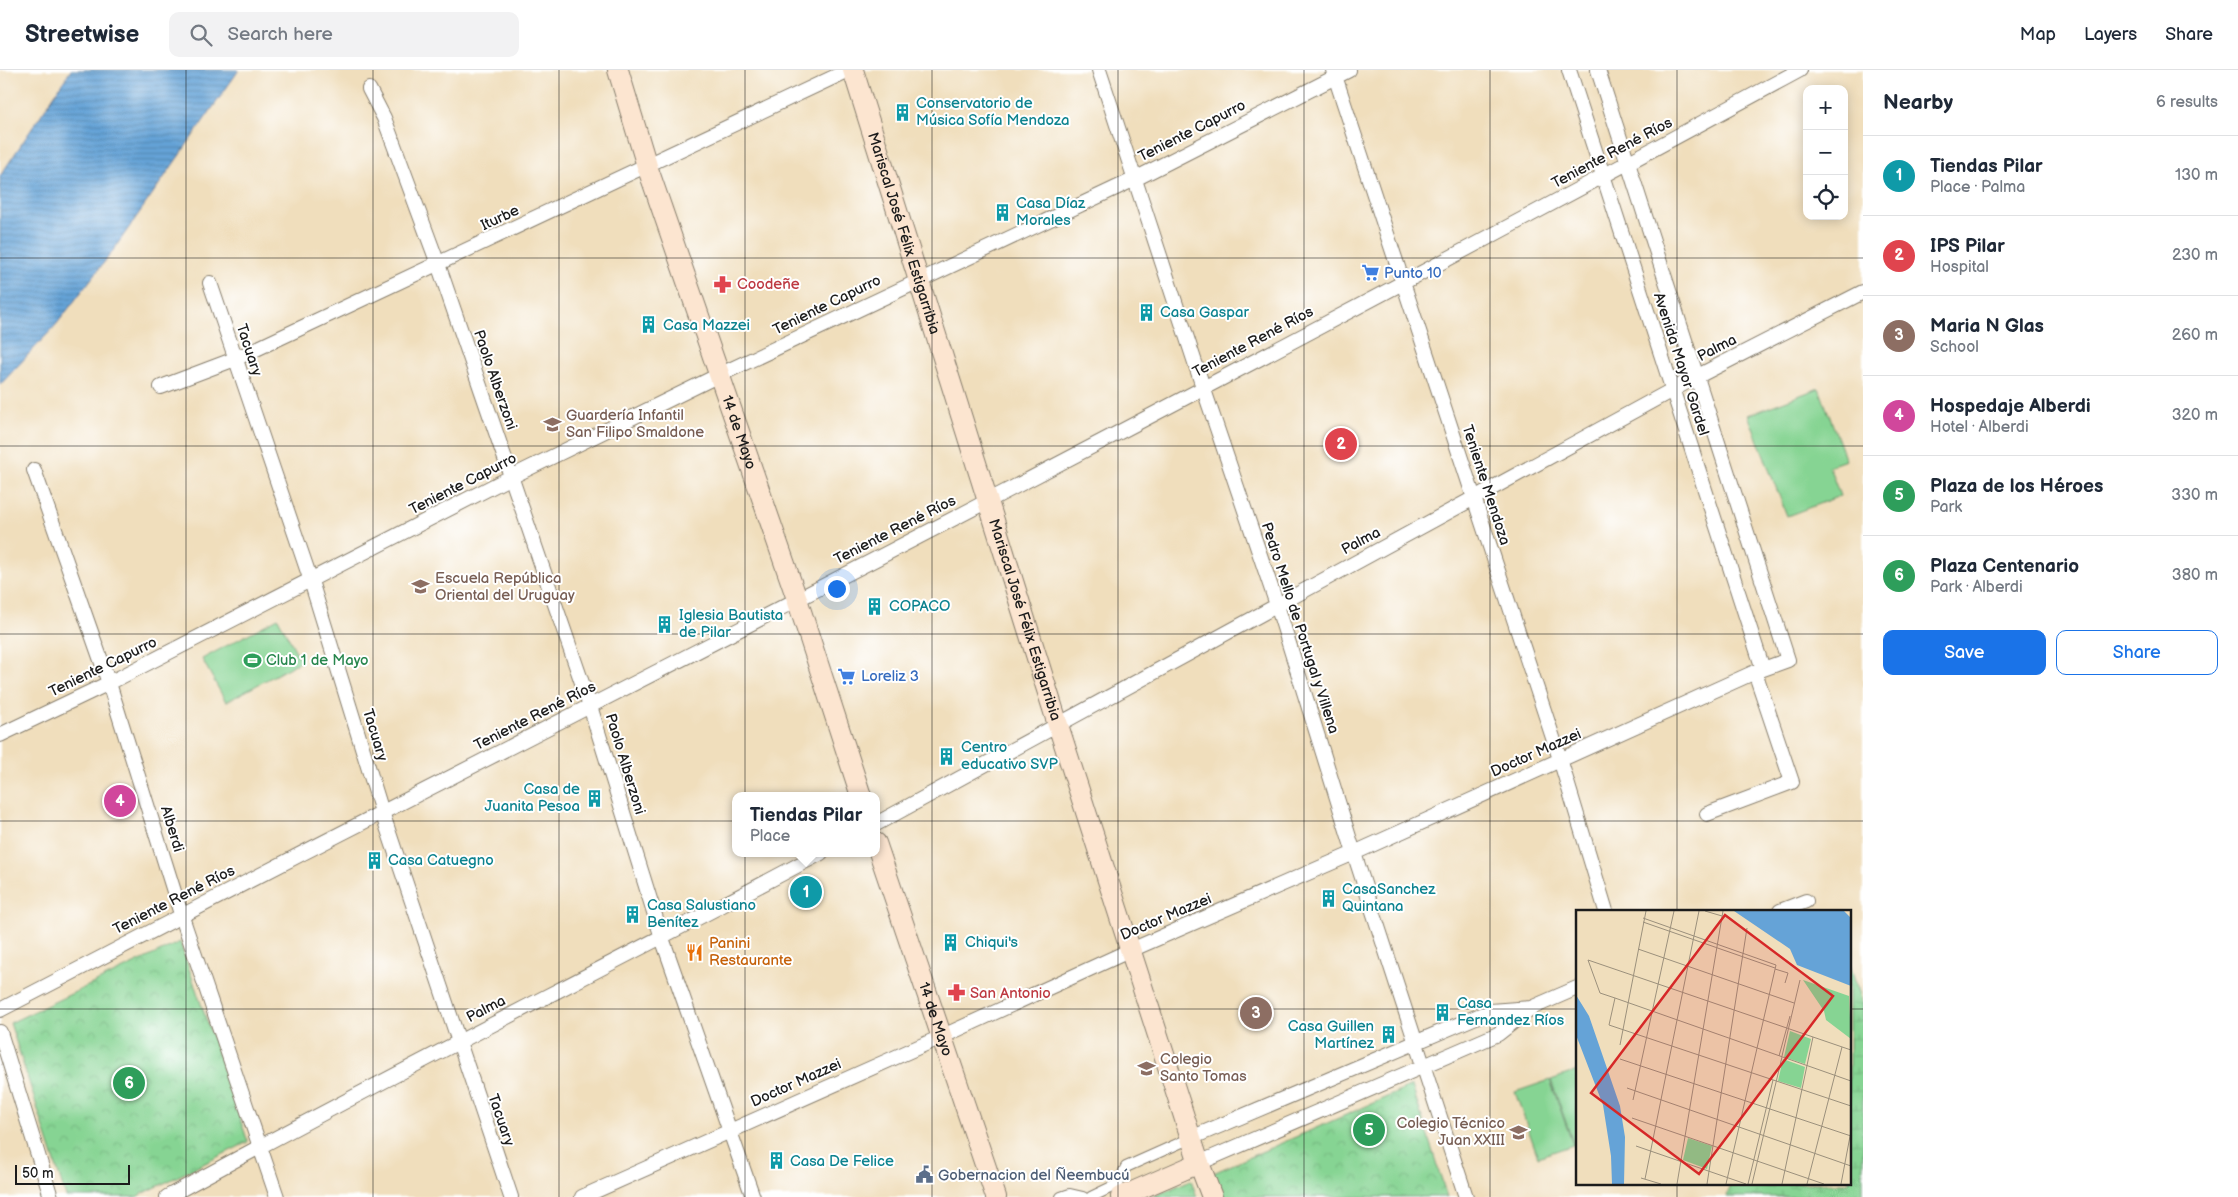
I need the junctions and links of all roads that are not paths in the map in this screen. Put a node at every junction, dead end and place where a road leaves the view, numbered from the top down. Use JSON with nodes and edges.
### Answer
{"nodes":[{"id":1,"x":618,"y":70,"type":"edge"},
{"id":2,"x":851,"y":70,"type":"edge"},
{"id":3,"x":1099,"y":70,"type":"edge"},
{"id":4,"x":1349,"y":70,"type":"edge"},
{"id":5,"x":1568,"y":70,"type":"edge"},
{"id":6,"x":1598,"y":70,"type":"edge"},
{"id":7,"x":1800,"y":70,"type":"edge"},
{"id":8,"x":1334,"y":73,"type":"edge"},
{"id":9,"x":369,"y":89,"type":"dead end"},
{"id":10,"x":1628,"y":163,"type":"junction"},
{"id":11,"x":647,"y":166,"type":"junction"},
{"id":12,"x":1603,"y":177,"type":"junction"},
{"id":13,"x":1135,"y":179,"type":"junction"},
{"id":14,"x":438,"y":264,"type":"junction"},
{"id":15,"x":919,"y":280,"type":"junction"},
{"id":16,"x":1403,"y":281,"type":"junction"},
{"id":17,"x":210,"y":283,"type":"dead end"},
{"id":18,"x":1863,"y":292,"type":"edge"},
{"id":19,"x":235,"y":359,"type":"junction"},
{"id":20,"x":719,"y":375,"type":"junction"},
{"id":21,"x":1696,"y":377,"type":"junction"},
{"id":22,"x":161,"y":387,"type":"dead end"},
{"id":23,"x":1203,"y":387,"type":"junction"},
{"id":24,"x":1672,"y":390,"type":"junction"},
{"id":25,"x":34,"y":470,"type":"dead end"},
{"id":26,"x":510,"y":477,"type":"junction"},
{"id":27,"x":1473,"y":499,"type":"junction"},
{"id":28,"x":989,"y":501,"type":"junction"},
{"id":29,"x":311,"y":581,"type":"junction"},
{"id":30,"x":797,"y":599,"type":"junction"},
{"id":31,"x":1277,"y":605,"type":"junction"},
{"id":32,"x":1788,"y":660,"type":"joint"},
{"id":33,"x":1759,"y":670,"type":"junction"},
{"id":34,"x":109,"y":683,"type":"junction"},
{"id":35,"x":590,"y":706,"type":"junction"},
{"id":36,"x":1058,"y":725,"type":"junction"},
{"id":37,"x":0,"y":735,"type":"edge"},
{"id":38,"x":1560,"y":760,"type":"junction"},
{"id":39,"x":860,"y":792,"type":"edge"},
{"id":40,"x":382,"y":812,"type":"junction"},
{"id":41,"x":1707,"y":814,"type":"dead end"},
{"id":42,"x":880,"y":822,"type":"edge"},
{"id":43,"x":1354,"y":853,"type":"junction"},
{"id":44,"x":880,"y":855,"type":"edge"},
{"id":45,"x":814,"y":857,"type":"edge"},
{"id":46,"x":1806,"y":901,"type":"dead end"},
{"id":47,"x":1606,"y":910,"type":"edge"},
{"id":48,"x":1783,"y":910,"type":"edge"},
{"id":49,"x":181,"y":914,"type":"junction"},
{"id":50,"x":662,"y":938,"type":"junction"},
{"id":51,"x":1131,"y":950,"type":"junction"},
{"id":52,"x":1576,"y":988,"type":"edge"},
{"id":53,"x":1531,"y":1008,"type":"junction"},
{"id":54,"x":0,"y":1010,"type":"edge"},
{"id":55,"x":0,"y":1032,"type":"edge"},
{"id":56,"x":941,"y":1037,"type":"junction"},
{"id":57,"x":457,"y":1042,"type":"junction"},
{"id":58,"x":1416,"y":1044,"type":"junction"},
{"id":59,"x":1424,"y":1067,"type":"junction"},
{"id":60,"x":728,"y":1130,"type":"junction"},
{"id":61,"x":1191,"y":1138,"type":"junction"},
{"id":62,"x":259,"y":1146,"type":"junction"},
{"id":63,"x":1199,"y":1163,"type":"junction"},
{"id":64,"x":52,"y":1197,"type":"edge"},
{"id":65,"x":167,"y":1197,"type":"edge"},
{"id":66,"x":277,"y":1197,"type":"edge"},
{"id":67,"x":511,"y":1197,"type":"edge"},
{"id":68,"x":582,"y":1197,"type":"edge"},
{"id":69,"x":753,"y":1197,"type":"edge"},
{"id":70,"x":996,"y":1197,"type":"edge"},
{"id":71,"x":1061,"y":1197,"type":"edge"},
{"id":72,"x":1083,"y":1197,"type":"edge"},
{"id":73,"x":1091,"y":1197,"type":"edge"},
{"id":74,"x":1121,"y":1197,"type":"edge"},
{"id":75,"x":1212,"y":1197,"type":"edge"},
{"id":76,"x":1466,"y":1197,"type":"edge"}],
"edges":[{"from":1,"to":11,"type":"main road","name":"14 de Mayo"},
{"from":2,"to":11,"type":"street","name":"Iturbe"},
{"from":2,"to":15,"type":"main road","name":"Mariscal José Félix Estigarribia"},
{"from":3,"to":13,"type":"street","name":"Pedro Mello de Portugal y Villena"},
{"from":4,"to":8,"type":"street","name":"Teniente Capurro"},
{"from":5,"to":12,"type":"street","name":"Avenida Mayor Gardel"},
{"from":6,"to":10,"type":"street","name":"Avenida Mayor Gardel"},
{"from":7,"to":10,"type":"street","name":"Teniente René Ríos"},
{"from":8,"to":13,"type":"street","name":"Teniente Capurro"},
{"from":8,"to":16,"type":"street","name":"Teniente Mendoza"},
{"from":9,"to":14,"type":"street","name":"Paolo Alberzoni"},
{"from":10,"to":12,"type":"street","name":"Teniente René Ríos"},
{"from":10,"to":21,"type":"street","name":"Avenida Mayor Gardel"},
{"from":11,"to":14,"type":"street","name":"Iturbe"},
{"from":11,"to":20,"type":"main road","name":"14 de Mayo"},
{"from":12,"to":16,"type":"street","name":"Teniente René Ríos"},
{"from":12,"to":24,"type":"street","name":"Avenida Mayor Gardel"},
{"from":13,"to":15,"type":"street","name":"Teniente Capurro"},
{"from":13,"to":23,"type":"street","name":"Pedro Mello de Portugal y Villena"},
{"from":14,"to":19,"type":"street","name":"Iturbe"},
{"from":14,"to":26,"type":"street","name":"Paolo Alberzoni"},
{"from":15,"to":20,"type":"street","name":"Teniente Capurro"},
{"from":15,"to":28,"type":"main road","name":"Mariscal José Félix Estigarribia"},
{"from":16,"to":23,"type":"street","name":"Teniente René Ríos"},
{"from":16,"to":27,"type":"street","name":"Teniente Mendoza"},
{"from":17,"to":19,"type":"street","name":"Tacuary"},
{"from":18,"to":21,"type":"street","name":"Palma"},
{"from":19,"to":22,"type":"street","name":"Iturbe"},
{"from":19,"to":29,"type":"street","name":"Tacuary"},
{"from":20,"to":26,"type":"street","name":"Teniente Capurro"},
{"from":20,"to":30,"type":"main road","name":"14 de Mayo"},
{"from":21,"to":24,"type":"street","name":"Palma"},
{"from":21,"to":32,"type":"street","name":"Avenida Mayor Gardel"},
{"from":23,"to":28,"type":"street","name":"Teniente René Ríos"},
{"from":23,"to":31,"type":"street","name":"Pedro Mello de Portugal y Villena"},
{"from":24,"to":27,"type":"street","name":"Palma"},
{"from":24,"to":33,"type":"street","name":"Avenida Mayor Gardel"},
{"from":25,"to":34,"type":"street","name":"Alberdi"},
{"from":26,"to":29,"type":"street","name":"Teniente Capurro"},
{"from":26,"to":35,"type":"street","name":"Paolo Alberzoni"},
{"from":27,"to":31,"type":"street","name":"Palma"},
{"from":27,"to":38,"type":"street","name":"Teniente Mendoza"},
{"from":28,"to":30,"type":"street","name":"Teniente René Ríos"},
{"from":28,"to":36,"type":"main road","name":"Mariscal José Félix Estigarribia"},
{"from":29,"to":34,"type":"street","name":"Teniente Capurro"},
{"from":29,"to":40,"type":"street","name":"Tacuary"},
{"from":30,"to":35,"type":"street","name":"Teniente René Ríos"},
{"from":30,"to":39,"type":"main road","name":"14 de Mayo"},
{"from":31,"to":36,"type":"street","name":"Palma"},
{"from":31,"to":43,"type":"street","name":"Pedro Mello de Portugal y Villena"},
{"from":32,"to":33,"type":"street","name":"Doctor Mazzei"},
{"from":33,"to":38,"type":"street","name":"Doctor Mazzei"},
{"from":33,"to":41,"type":"street","name":"Avenida Mayor Gardel"},
{"from":34,"to":37,"type":"street","name":"Teniente Capurro"},
{"from":34,"to":49,"type":"street","name":"Alberdi"},
{"from":35,"to":40,"type":"street","name":"Teniente René Ríos"},
{"from":35,"to":50,"type":"street","name":"Paolo Alberzoni"},
{"from":36,"to":42,"type":"street","name":"Palma"},
{"from":36,"to":51,"type":"main road","name":"Mariscal José Félix Estigarribia"},
{"from":38,"to":43,"type":"street","name":"Doctor Mazzei"},
{"from":38,"to":47,"type":"street","name":"Teniente Mendoza"},
{"from":40,"to":49,"type":"street","name":"Teniente René Ríos"},
{"from":40,"to":57,"type":"street","name":"Tacuary"},
{"from":43,"to":51,"type":"street","name":"Doctor Mazzei"},
{"from":43,"to":58,"type":"street","name":"Pedro Mello de Portugal y Villena"},
{"from":44,"to":56,"type":"main road","name":"14 de Mayo"},
{"from":45,"to":50,"type":"street","name":"Palma"},
{"from":46,"to":48,"type":"street"},
{"from":49,"to":54,"type":"street","name":"Teniente René Ríos"},
{"from":49,"to":62,"type":"street","name":"Alberdi"},
{"from":50,"to":57,"type":"street","name":"Palma"},
{"from":50,"to":60,"type":"street","name":"Paolo Alberzoni"},
{"from":51,"to":56,"type":"street","name":"Doctor Mazzei"},
{"from":51,"to":61,"type":"main road","name":"Mariscal José Félix Estigarribia"},
{"from":52,"to":53,"type":"street"},
{"from":53,"to":58,"type":"street"},
{"from":53,"to":59,"type":"street"},
{"from":55,"to":64,"type":"street"},
{"from":56,"to":60,"type":"street","name":"Doctor Mazzei"},
{"from":56,"to":70,"type":"main road","name":"14 de Mayo"},
{"from":57,"to":62,"type":"street","name":"Palma"},
{"from":57,"to":67,"type":"street","name":"Tacuary"},
{"from":58,"to":59,"type":"street","name":"Pedro Mello de Portugal y Villena"},
{"from":58,"to":61,"type":"street"},
{"from":59,"to":63,"type":"street"},
{"from":59,"to":76,"type":"street","name":"Pedro Mello de Portugal y Villena"},
{"from":60,"to":68,"type":"street","name":"Doctor Mazzei"},
{"from":60,"to":69,"type":"street","name":"Paolo Alberzoni"},
{"from":61,"to":63,"type":"main road","name":"Mariscal José Félix Estigarribia"},
{"from":61,"to":73,"type":"street"},
{"from":62,"to":65,"type":"street","name":"Palma"},
{"from":62,"to":66,"type":"street","name":"Alberdi"},
{"from":63,"to":74,"type":"main road"},
{"from":63,"to":75,"type":"main road","name":"Mariscal José Félix Estigarribia"},
{"from":71,"to":72,"type":"street"}]}
